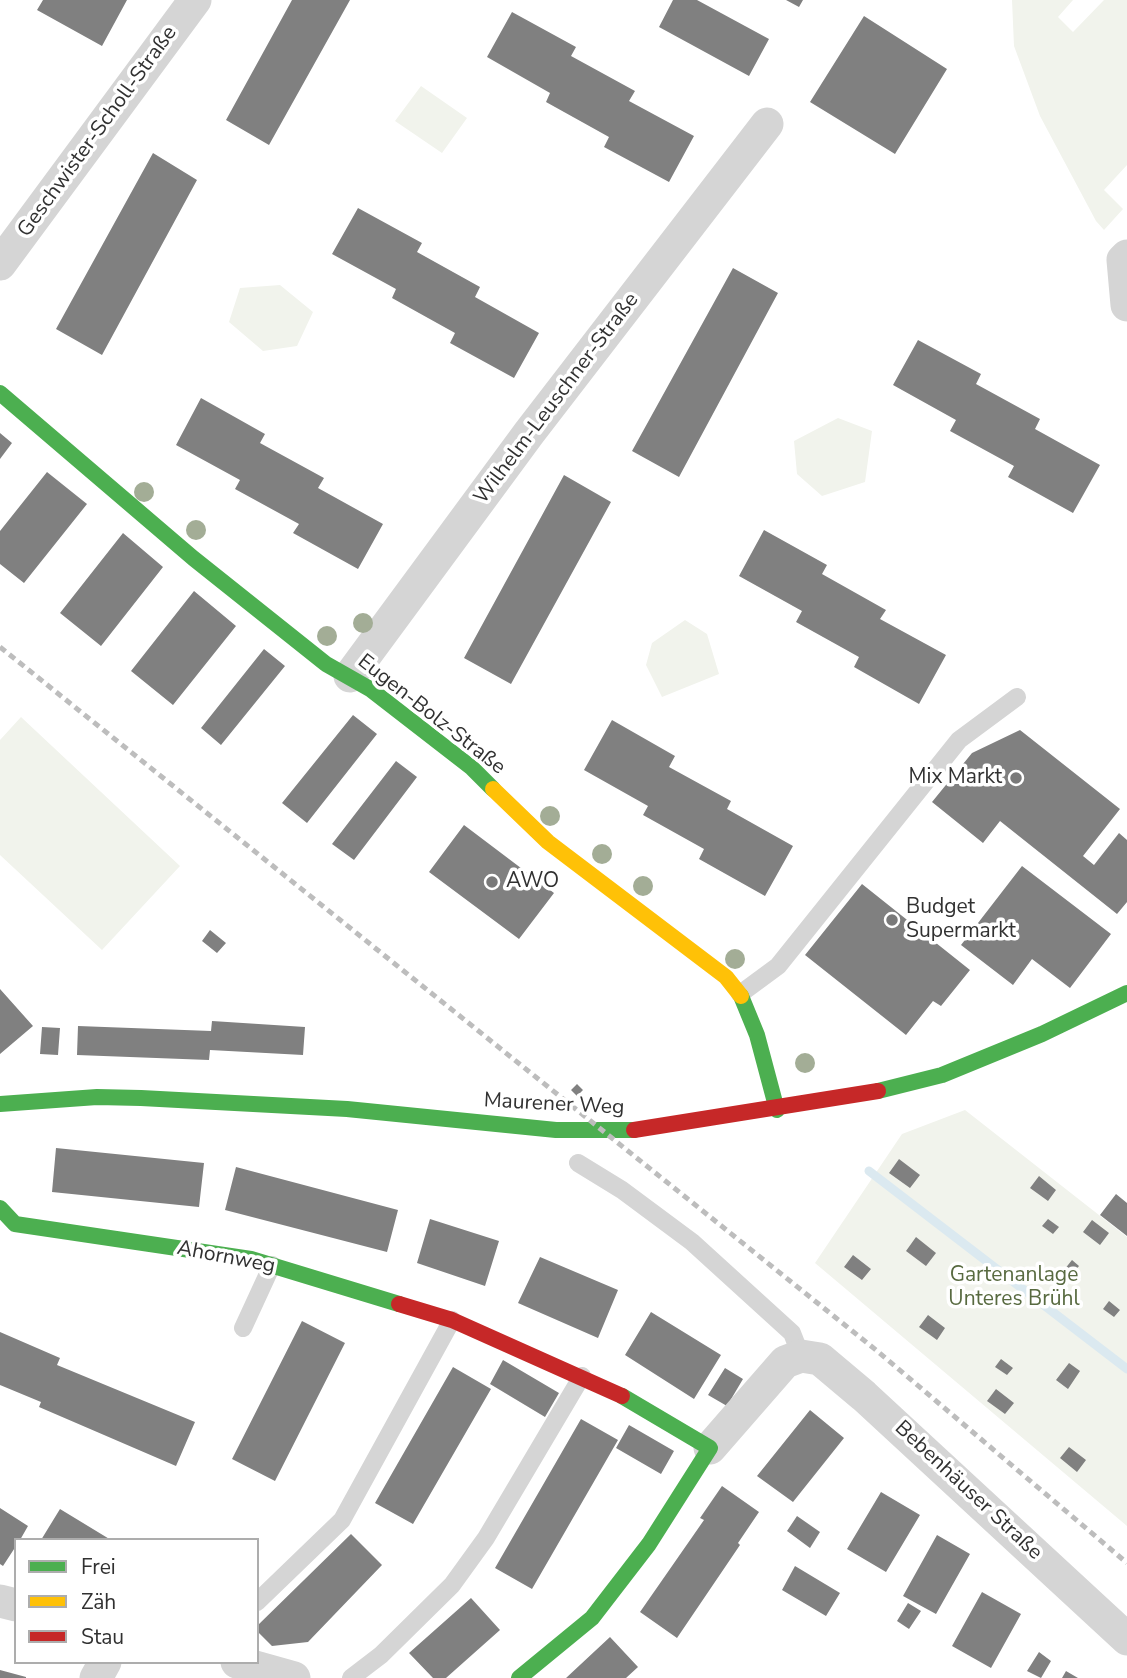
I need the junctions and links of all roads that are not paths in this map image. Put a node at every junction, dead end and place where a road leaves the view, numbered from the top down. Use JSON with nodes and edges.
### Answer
{"nodes":[{"id":1,"x":195,"y":0,"type":"edge"},
{"id":2,"x":767,"y":124,"type":"dead end"},
{"id":3,"x":1127,"y":256,"type":"edge"},
{"id":4,"x":0,"y":264,"type":"edge"},
{"id":5,"x":1127,"y":306,"type":"edge"},
{"id":6,"x":0,"y":393,"type":"edge"},
{"id":7,"x":350,"y":676,"type":"junction"},
{"id":8,"x":1017,"y":697,"type":"dead end"},
{"id":9,"x":1127,"y":993,"type":"edge"},
{"id":10,"x":740,"y":994,"type":"junction"},
{"id":11,"x":0,"y":1104,"type":"edge"},
{"id":12,"x":777,"y":1110,"type":"junction"},
{"id":13,"x":578,"y":1163,"type":"dead end"},
{"id":14,"x":0,"y":1208,"type":"edge"},
{"id":15,"x":272,"y":1265,"type":"junction"},
{"id":16,"x":452,"y":1320,"type":"junction"},
{"id":17,"x":243,"y":1328,"type":"dead end"},
{"id":18,"x":801,"y":1356,"type":"junction"},
{"id":19,"x":582,"y":1376,"type":"junction"},
{"id":20,"x":709,"y":1448,"type":"junction"},
{"id":21,"x":259,"y":1600,"type":"edge"},
{"id":22,"x":1127,"y":1639,"type":"edge"},
{"id":23,"x":244,"y":1664,"type":"edge"},
{"id":24,"x":294,"y":1678,"type":"edge"},
{"id":25,"x":351,"y":1678,"type":"edge"},
{"id":26,"x":519,"y":1678,"type":"edge"}],
"edges":[{"from":1,"to":4,"type":"street","name":"Geschwister-Scholl-Straße"},
{"from":2,"to":7,"type":"street","name":"Wilhelm-Leuschner-Straße"},
{"from":3,"to":5,"type":"street"},
{"from":6,"to":7,"type":"street","name":"Eugen-Bolz-Straße"},
{"from":7,"to":10,"type":"street","name":"Eugen-Bolz-Straße"},
{"from":8,"to":10,"type":"lane"},
{"from":9,"to":12,"type":"street","name":"Maurener Weg"},
{"from":10,"to":12,"type":"street","name":"Eugen-Bolz-Straße"},
{"from":11,"to":12,"type":"street","name":"Maurener Weg"},
{"from":13,"to":18,"type":"lane"},
{"from":14,"to":15,"type":"street","name":"Ahornweg"},
{"from":15,"to":16,"type":"street","name":"Ahornweg"},
{"from":15,"to":17,"type":"lane"},
{"from":16,"to":19,"type":"street","name":"Ahornweg"},
{"from":16,"to":21,"type":"lane"},
{"from":18,"to":20,"type":"street"},
{"from":18,"to":22,"type":"street","name":"Bebenhäuser Straße"},
{"from":19,"to":20,"type":"street","name":"Ahornweg"},
{"from":19,"to":25,"type":"lane"},
{"from":20,"to":26,"type":"street"},
{"from":23,"to":24,"type":"street"}]}
